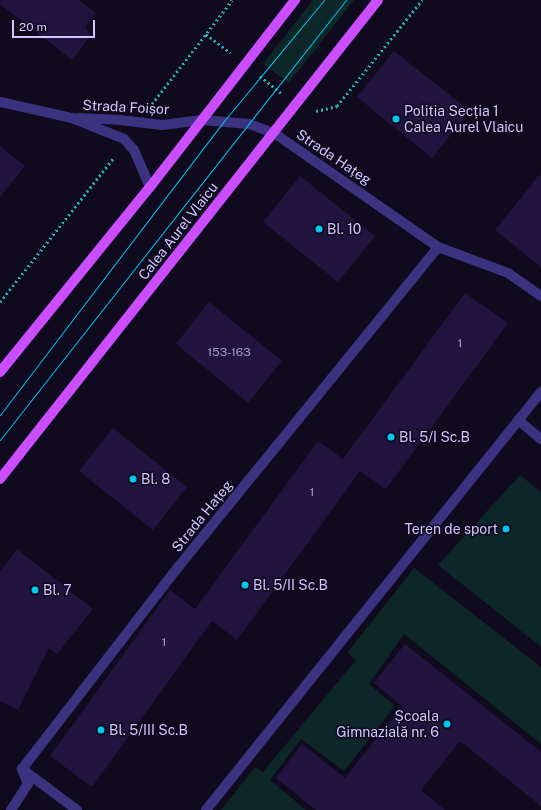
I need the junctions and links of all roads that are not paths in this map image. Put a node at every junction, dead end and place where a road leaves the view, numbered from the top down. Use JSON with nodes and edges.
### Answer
{"nodes":[{"id":1,"x":295,"y":0,"type":"edge"},
{"id":2,"x":378,"y":0,"type":"edge"},
{"id":3,"x":0,"y":102,"type":"edge"},
{"id":4,"x":72,"y":118,"type":"junction"},
{"id":5,"x":202,"y":120,"type":"junction"},
{"id":6,"x":274,"y":133,"type":"junction"},
{"id":7,"x":150,"y":187,"type":"junction"},
{"id":8,"x":438,"y":247,"type":"junction"},
{"id":9,"x":541,"y":296,"type":"edge"},
{"id":10,"x":0,"y":372,"type":"edge"},
{"id":11,"x":541,"y":392,"type":"edge"},
{"id":12,"x":518,"y":420,"type":"junction"},
{"id":13,"x":541,"y":439,"type":"edge"},
{"id":14,"x":0,"y":479,"type":"edge"},
{"id":15,"x":22,"y":769,"type":"junction"},
{"id":16,"x":11,"y":810,"type":"edge"},
{"id":17,"x":77,"y":810,"type":"edge"},
{"id":18,"x":206,"y":810,"type":"edge"}],
"edges":[{"from":1,"to":5,"type":"main road"},
{"from":2,"to":6,"type":"main road","name":"Calea Aurel Vlaicu"},
{"from":3,"to":4,"type":"street","name":"Strada Foișor"},
{"from":4,"to":5,"type":"street","name":"Strada Foișor"},
{"from":4,"to":7,"type":"street","name":"Strada Foișor"},
{"from":5,"to":6,"type":"street","name":"Strada Hațeg"},
{"from":5,"to":7,"type":"main road"},
{"from":6,"to":8,"type":"street","name":"Strada Hațeg"},
{"from":6,"to":14,"type":"main road","name":"Calea Aurel Vlaicu"},
{"from":7,"to":10,"type":"main road"},
{"from":8,"to":9,"type":"street","name":"Strada Hațeg"},
{"from":8,"to":15,"type":"street","name":"Strada Hațeg"},
{"from":11,"to":12,"type":"street"},
{"from":12,"to":13,"type":"street"},
{"from":12,"to":18,"type":"street"},
{"from":15,"to":16,"type":"street"},
{"from":15,"to":17,"type":"street"}]}
